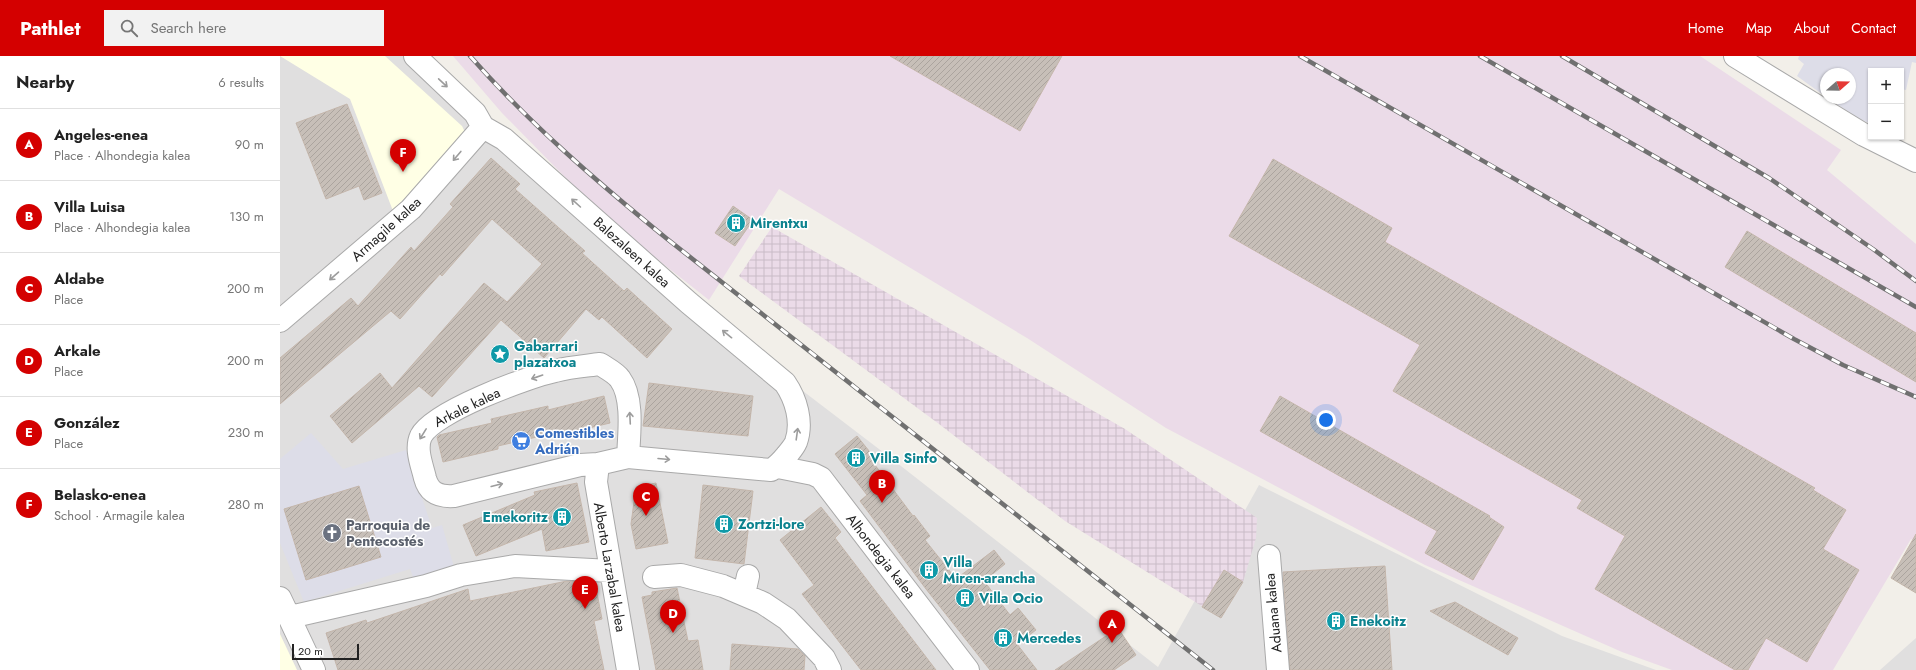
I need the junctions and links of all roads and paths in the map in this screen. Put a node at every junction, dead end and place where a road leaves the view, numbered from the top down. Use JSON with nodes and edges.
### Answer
{"nodes":[{"id":1,"x":414,"y":56,"type":"edge"},
{"id":2,"x":1735,"y":56,"type":"edge"},
{"id":3,"x":483,"y":127,"type":"junction"},
{"id":4,"x":1916,"y":161,"type":"edge"},
{"id":5,"x":280,"y":321,"type":"edge"},
{"id":6,"x":628,"y":456,"type":"junction"},
{"id":7,"x":598,"y":464,"type":"junction"},
{"id":8,"x":778,"y":467,"type":"junction"},
{"id":9,"x":1268,"y":556,"type":"dead end"},
{"id":10,"x":611,"y":572,"type":"junction"},
{"id":11,"x":654,"y":576,"type":"dead end"},
{"id":12,"x":280,"y":598,"type":"edge"},
{"id":13,"x":290,"y":617,"type":"junction"},
{"id":14,"x":314,"y":670,"type":"edge"},
{"id":15,"x":628,"y":670,"type":"edge"},
{"id":16,"x":830,"y":670,"type":"edge"},
{"id":17,"x":968,"y":670,"type":"edge"},
{"id":18,"x":1278,"y":670,"type":"edge"}],
"edges":[{"from":1,"to":3,"type":"street","name":"Balezaleen kalea","one_way":true},
{"from":2,"to":4,"type":"street"},
{"from":3,"to":5,"type":"street","name":"Armagile kalea","one_way":true},
{"from":8,"to":3,"type":"street","name":"Balezaleen kalea","one_way":true},
{"from":6,"to":7,"type":"street","name":"Arkale kalea"},
{"from":6,"to":7,"type":"street","name":"Arkale kalea","one_way":true},
{"from":6,"to":8,"type":"street","name":"Arkale kalea","one_way":true},
{"from":7,"to":10,"type":"street","name":"Alberto Larzabal kalea"},
{"from":8,"to":17,"type":"street","name":"Alhondegia kalea"},
{"from":9,"to":18,"type":"street","name":"Aduana kalea"},
{"from":10,"to":13,"type":"street"},
{"from":10,"to":15,"type":"street","name":"Alberto Larzabal kalea"},
{"from":11,"to":16,"type":"street"},
{"from":12,"to":13,"type":"street"},
{"from":13,"to":14,"type":"street"}]}
